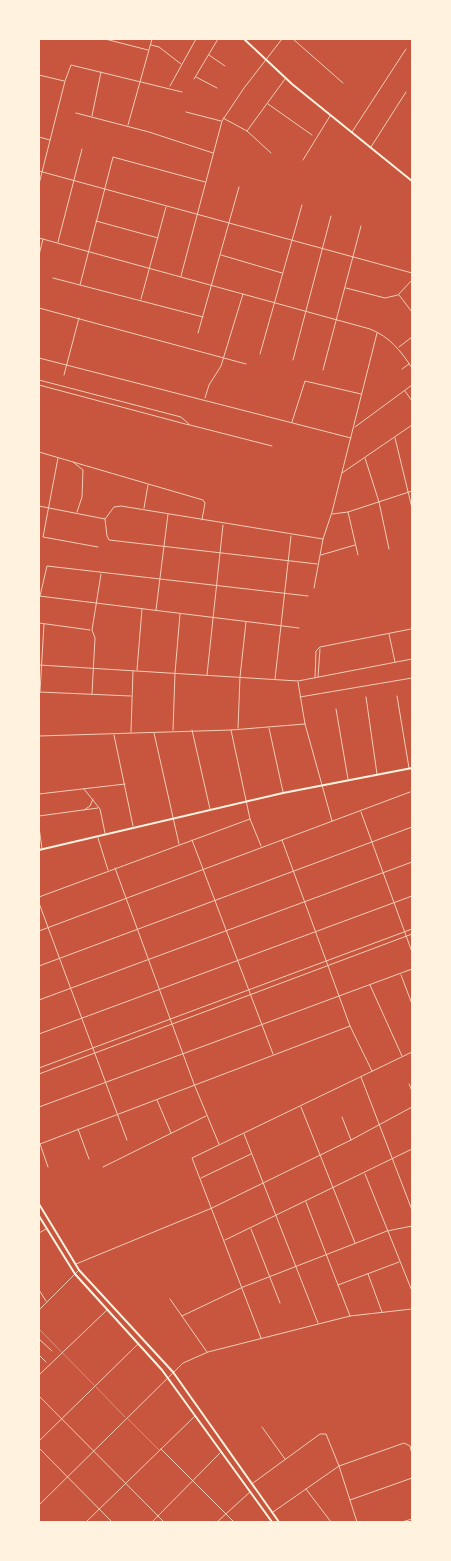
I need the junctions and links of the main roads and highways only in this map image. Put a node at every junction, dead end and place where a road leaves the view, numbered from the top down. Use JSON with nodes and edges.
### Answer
{"nodes":[{"id":1,"x":244,"y":39,"type":"edge"},
{"id":2,"x":412,"y":180,"type":"edge"},
{"id":3,"x":411,"y":769,"type":"edge"},
{"id":4,"x":39,"y":850,"type":"edge"},
{"id":5,"x":39,"y":1204,"type":"edge"},
{"id":6,"x":39,"y":1216,"type":"edge"},
{"id":7,"x":272,"y":1522,"type":"edge"},
{"id":8,"x":279,"y":1522,"type":"edge"}],
"edges":[{"from":1,"to":2,"type":"main road"},
{"from":3,"to":4,"type":"main road"},
{"from":5,"to":8,"type":"main road"},
{"from":6,"to":7,"type":"main road"}]}
